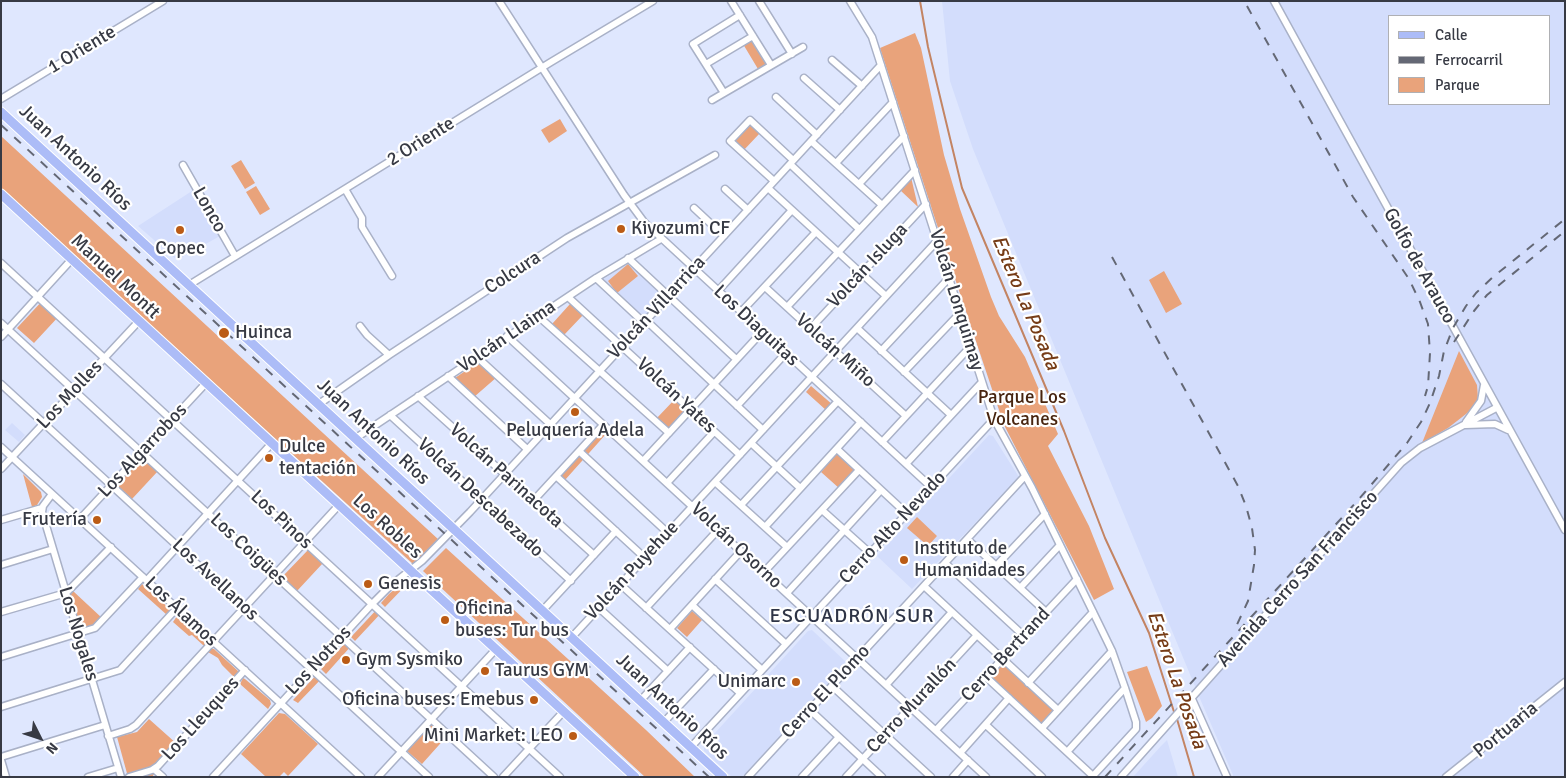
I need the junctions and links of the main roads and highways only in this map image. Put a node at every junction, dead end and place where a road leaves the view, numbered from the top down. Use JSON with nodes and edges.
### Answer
{"nodes":[{"id":1,"x":1,"y":112,"type":"edge"},
{"id":2,"x":3,"y":198,"type":"edge"},
{"id":3,"x":206,"y":383,"type":"joint"},
{"id":4,"x":630,"y":775,"type":"edge"},
{"id":5,"x":724,"y":777,"type":"edge"}],
"edges":[{"from":1,"to":5,"type":"main road","name":"Juan Antonio Ríos"},
{"from":2,"to":3,"type":"main road","name":"Manuel Montt"},
{"from":3,"to":4,"type":"main road","name":"Los Robles"}]}
